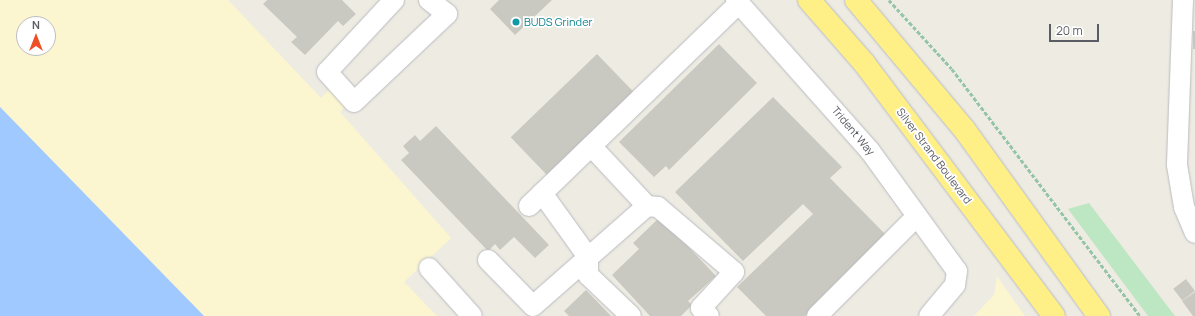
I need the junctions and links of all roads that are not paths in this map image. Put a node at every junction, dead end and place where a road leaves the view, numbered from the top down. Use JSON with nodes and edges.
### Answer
{"nodes":[{"id":1,"x":394,"y":0,"type":"edge"},
{"id":2,"x":429,"y":0,"type":"edge"},
{"id":3,"x":809,"y":0,"type":"edge"},
{"id":4,"x":856,"y":0,"type":"edge"},
{"id":5,"x":1183,"y":0,"type":"edge"},
{"id":6,"x":738,"y":1,"type":"edge"},
{"id":7,"x":592,"y":147,"type":"junction"},
{"id":8,"x":647,"y":206,"type":"junction"},
{"id":9,"x":917,"y":216,"type":"junction"},
{"id":10,"x":1195,"y":233,"type":"edge"},
{"id":11,"x":588,"y":257,"type":"junction"},
{"id":12,"x":488,"y":260,"type":"dead end"},
{"id":13,"x":429,"y":268,"type":"dead end"},
{"id":14,"x":528,"y":311,"type":"edge"},
{"id":15,"x":472,"y":316,"type":"edge"},
{"id":16,"x":631,"y":316,"type":"edge"},
{"id":17,"x":709,"y":316,"type":"edge"},
{"id":18,"x":817,"y":316,"type":"edge"},
{"id":19,"x":929,"y":316,"type":"edge"},
{"id":20,"x":1054,"y":316,"type":"edge"},
{"id":21,"x":1099,"y":316,"type":"edge"}],
"edges":[{"from":1,"to":2,"type":"lane"},
{"from":3,"to":20,"type":"highway","name":"Silver Strand Boulevard"},
{"from":4,"to":21,"type":"highway"},
{"from":5,"to":10,"type":"lane"},
{"from":6,"to":7,"type":"lane"},
{"from":6,"to":9,"type":"lane","name":"Trident Way"},
{"from":7,"to":8,"type":"lane"},
{"from":7,"to":11,"type":"lane"},
{"from":8,"to":11,"type":"lane"},
{"from":8,"to":17,"type":"lane"},
{"from":9,"to":18,"type":"lane"},
{"from":9,"to":19,"type":"lane","name":"Trident Way"},
{"from":11,"to":14,"type":"lane"},
{"from":11,"to":16,"type":"lane"},
{"from":12,"to":14,"type":"lane"},
{"from":13,"to":15,"type":"lane"}]}
